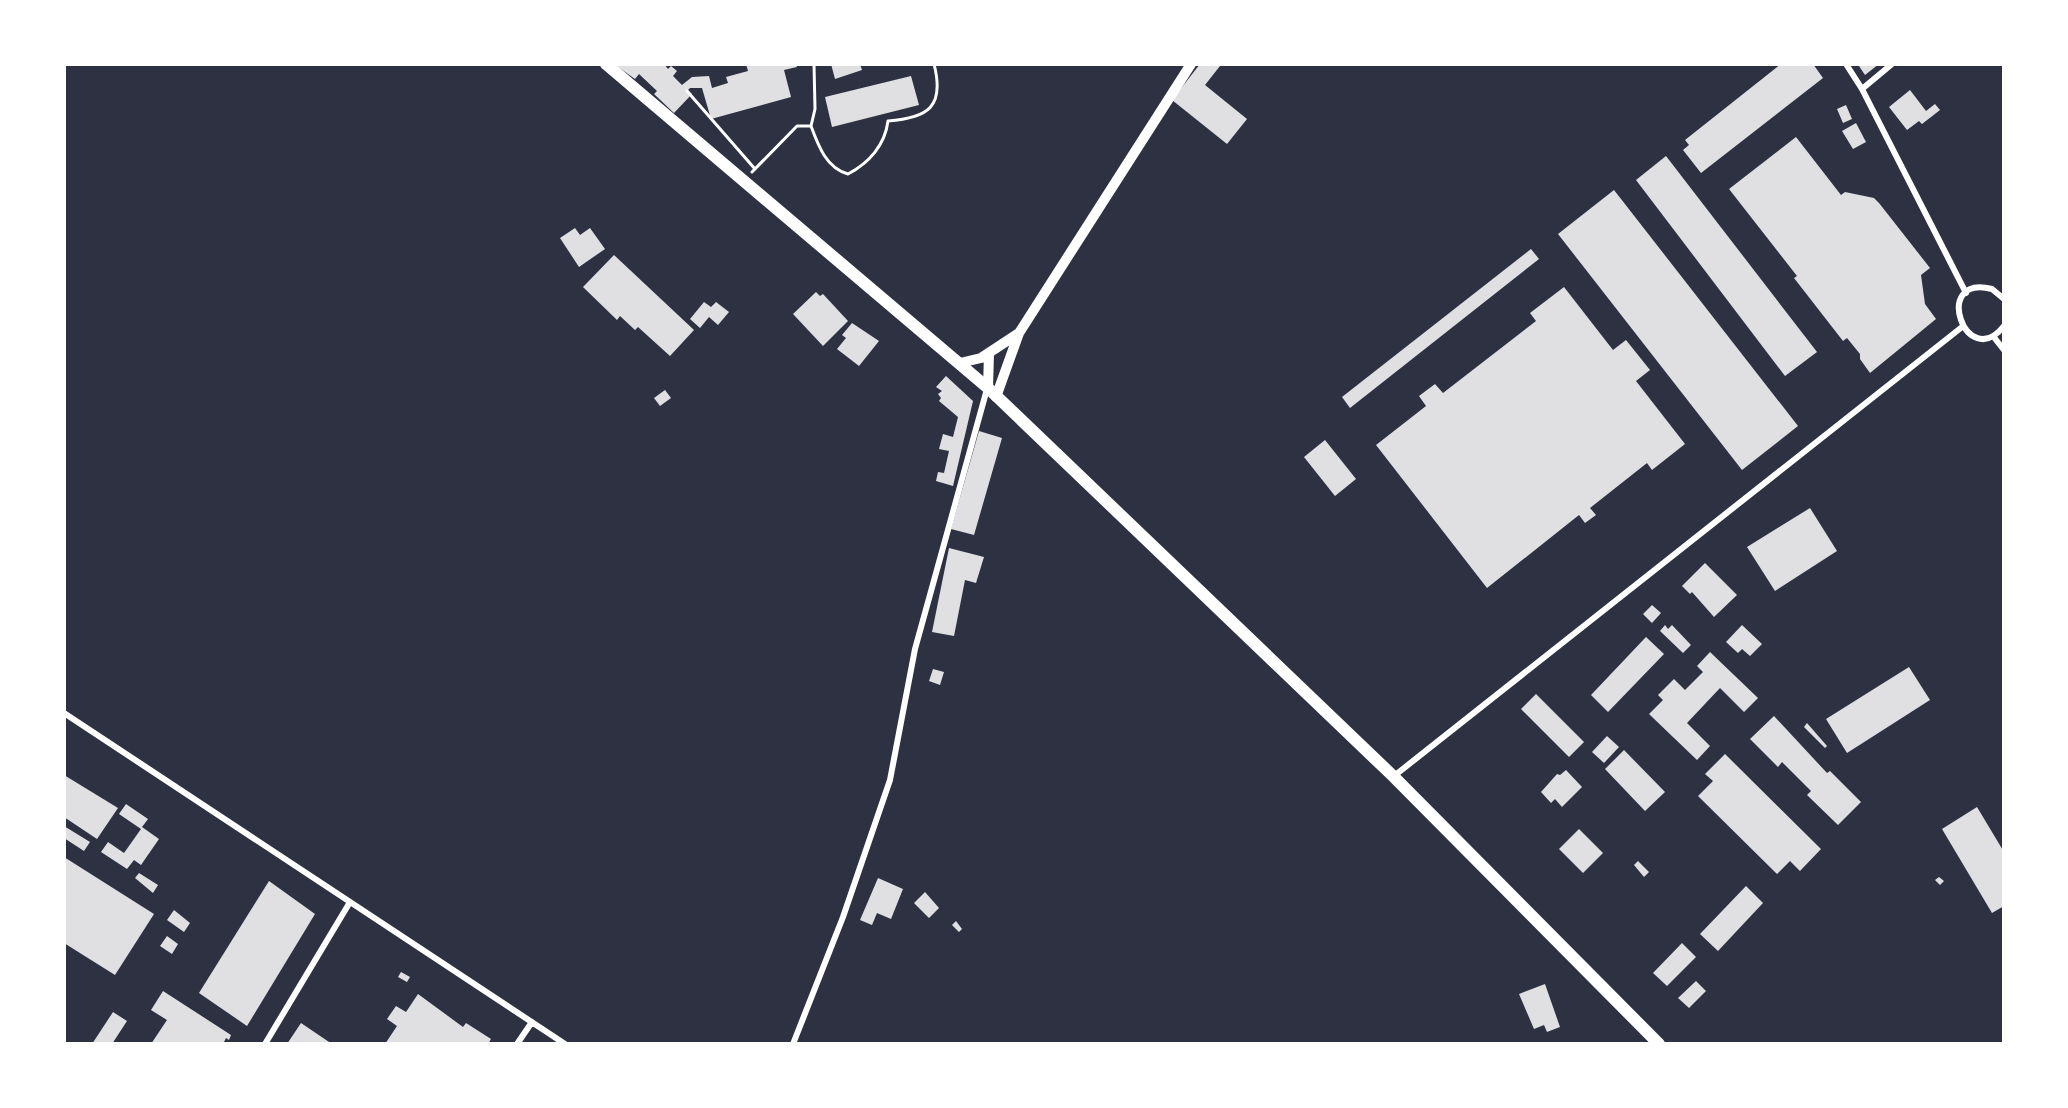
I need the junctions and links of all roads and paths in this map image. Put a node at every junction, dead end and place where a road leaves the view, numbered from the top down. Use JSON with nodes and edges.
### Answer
{"nodes":[{"id":1,"x":606,"y":64,"type":"edge"},
{"id":2,"x":814,"y":64,"type":"edge"},
{"id":3,"x":934,"y":64,"type":"edge"},
{"id":4,"x":1191,"y":64,"type":"edge"},
{"id":5,"x":1846,"y":64,"type":"edge"},
{"id":6,"x":1892,"y":64,"type":"edge"},
{"id":7,"x":1862,"y":89,"type":"junction"},
{"id":8,"x":687,"y":91,"type":"dead end"},
{"id":9,"x":810,"y":126,"type":"junction"},
{"id":10,"x":754,"y":169,"type":"junction"},
{"id":11,"x":743,"y":181,"type":"junction"},
{"id":12,"x":2001,"y":291,"type":"edge"},
{"id":13,"x":1966,"y":293,"type":"junction"},
{"id":14,"x":2004,"y":299,"type":"edge"},
{"id":15,"x":2004,"y":326,"type":"edge"},
{"id":16,"x":1962,"y":327,"type":"junction"},
{"id":17,"x":1019,"y":333,"type":"junction"},
{"id":18,"x":1993,"y":336,"type":"junction"},
{"id":19,"x":2004,"y":350,"type":"edge"},
{"id":20,"x":989,"y":353,"type":"junction"},
{"id":21,"x":960,"y":363,"type":"junction"},
{"id":22,"x":992,"y":393,"type":"junction"},
{"id":23,"x":64,"y":713,"type":"edge"},
{"id":24,"x":1394,"y":777,"type":"junction"},
{"id":25,"x":350,"y":902,"type":"junction"},
{"id":26,"x":532,"y":1022,"type":"junction"},
{"id":27,"x":265,"y":1044,"type":"edge"},
{"id":28,"x":517,"y":1044,"type":"edge"},
{"id":29,"x":565,"y":1044,"type":"edge"},
{"id":30,"x":793,"y":1044,"type":"edge"},
{"id":31,"x":1659,"y":1044,"type":"edge"}],
"edges":[{"from":1,"to":11,"type":"main road"},
{"from":2,"to":9,"type":"path"},
{"from":3,"to":9,"type":"path"},
{"from":4,"to":17,"type":"street"},
{"from":5,"to":7,"type":"street"},
{"from":6,"to":7,"type":"street"},
{"from":7,"to":13,"type":"street"},
{"from":8,"to":10,"type":"path"},
{"from":9,"to":10,"type":"path"},
{"from":10,"to":11,"type":"path"},
{"from":11,"to":21,"type":"main road"},
{"from":12,"to":13,"type":"street"},
{"from":12,"to":14,"type":"street"},
{"from":13,"to":16,"type":"street"},
{"from":15,"to":18,"type":"street"},
{"from":16,"to":18,"type":"street"},
{"from":16,"to":24,"type":"street"},
{"from":17,"to":20,"type":"street"},
{"from":17,"to":22,"type":"street"},
{"from":18,"to":19,"type":"street"},
{"from":20,"to":21,"type":"street"},
{"from":20,"to":22,"type":"street"},
{"from":21,"to":22,"type":"main road"},
{"from":22,"to":24,"type":"main road"},
{"from":22,"to":30,"type":"street"},
{"from":23,"to":25,"type":"street"},
{"from":24,"to":31,"type":"main road"},
{"from":25,"to":26,"type":"street"},
{"from":25,"to":27,"type":"street"},
{"from":26,"to":28,"type":"street"},
{"from":26,"to":29,"type":"street"}]}
